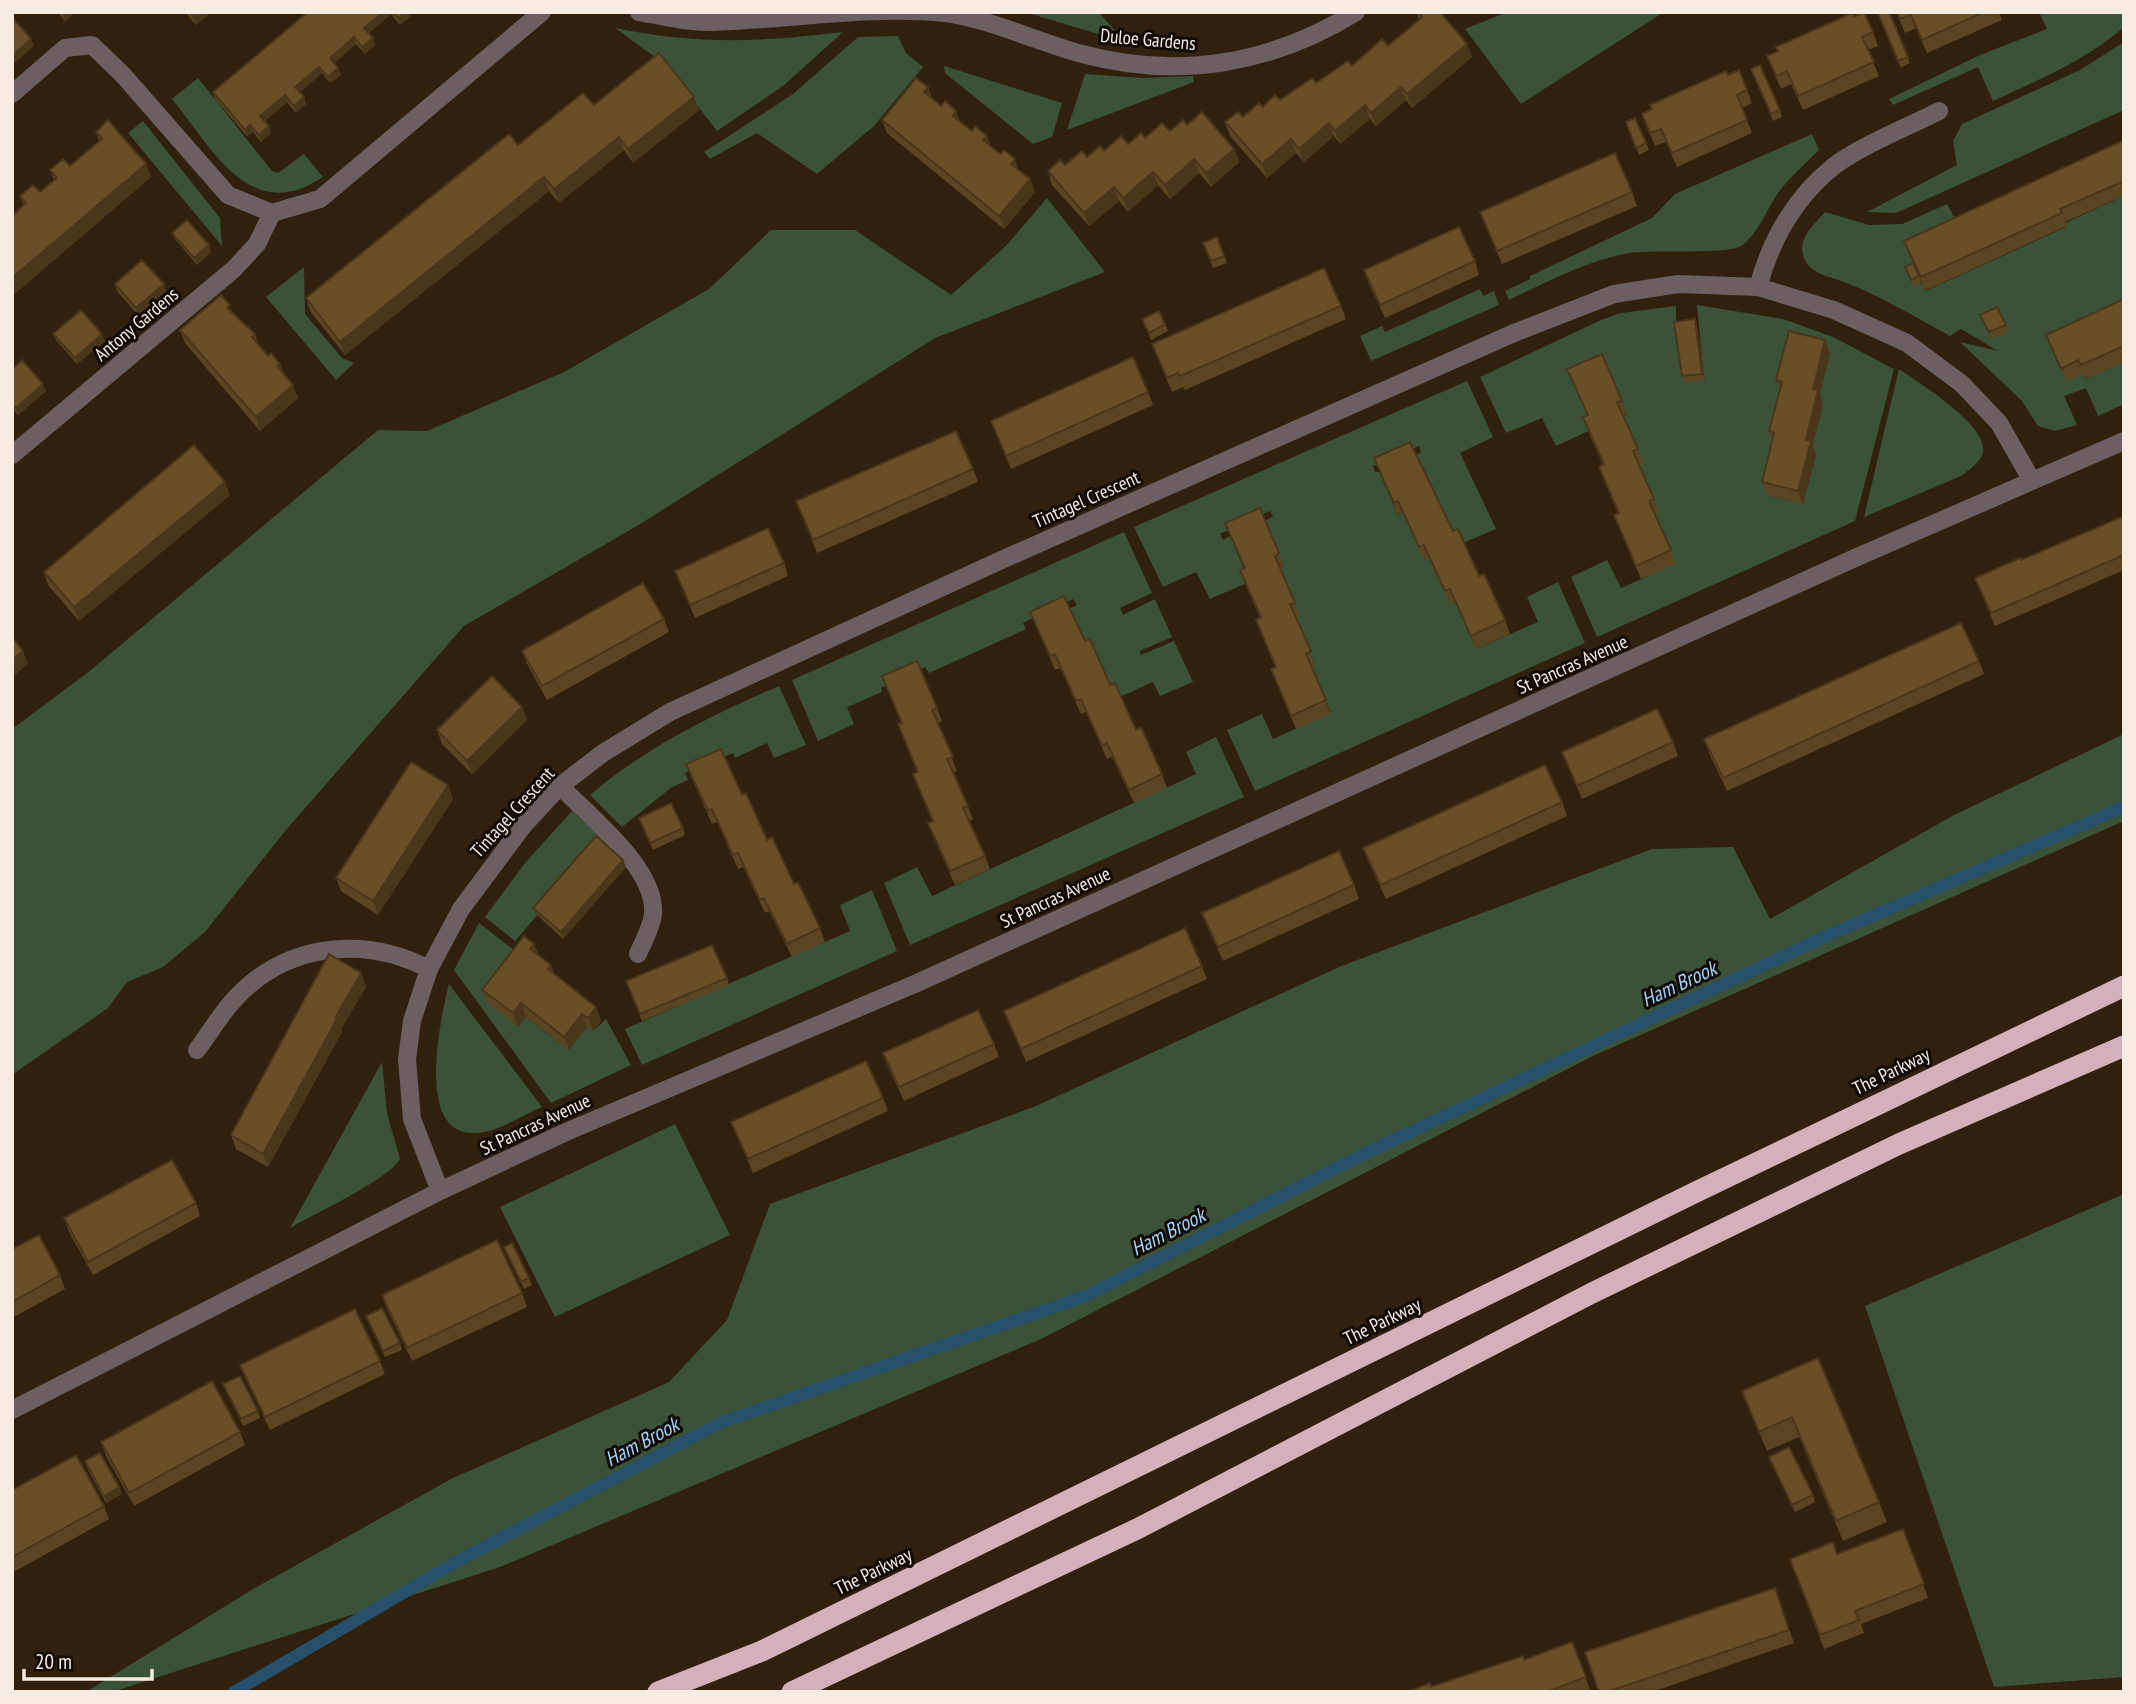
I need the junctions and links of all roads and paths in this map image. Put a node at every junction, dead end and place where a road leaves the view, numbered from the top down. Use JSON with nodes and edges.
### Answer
{"nodes":[{"id":1,"x":542,"y":12,"type":"edge"},
{"id":2,"x":639,"y":12,"type":"edge"},
{"id":3,"x":1356,"y":12,"type":"edge"},
{"id":4,"x":12,"y":94,"type":"edge"},
{"id":5,"x":1939,"y":111,"type":"dead end"},
{"id":6,"x":272,"y":213,"type":"junction"},
{"id":7,"x":1758,"y":287,"type":"junction"},
{"id":8,"x":2124,"y":442,"type":"edge"},
{"id":9,"x":12,"y":455,"type":"edge"},
{"id":10,"x":2031,"y":480,"type":"junction"},
{"id":11,"x":560,"y":786,"type":"junction"},
{"id":12,"x":638,"y":954,"type":"dead end"},
{"id":13,"x":429,"y":969,"type":"junction"},
{"id":14,"x":2124,"y":986,"type":"edge"},
{"id":15,"x":2124,"y":1046,"type":"edge"},
{"id":16,"x":197,"y":1050,"type":"dead end"},
{"id":17,"x":440,"y":1191,"type":"junction"},
{"id":18,"x":12,"y":1410,"type":"edge"},
{"id":19,"x":658,"y":1692,"type":"edge"},
{"id":20,"x":792,"y":1692,"type":"edge"}],
"edges":[{"from":1,"to":6,"type":"street"},
{"from":2,"to":3,"type":"street","name":"Duloe Gardens"},
{"from":4,"to":6,"type":"street"},
{"from":5,"to":7,"type":"street"},
{"from":6,"to":9,"type":"street","name":"Antony Gardens"},
{"from":7,"to":10,"type":"street","name":"Tintagel Crescent"},
{"from":7,"to":11,"type":"street","name":"Tintagel Crescent"},
{"from":8,"to":10,"type":"street","name":"St Pancras Avenue"},
{"from":10,"to":17,"type":"street","name":"St Pancras Avenue"},
{"from":11,"to":12,"type":"street"},
{"from":11,"to":13,"type":"street","name":"Tintagel Crescent"},
{"from":13,"to":16,"type":"street"},
{"from":13,"to":17,"type":"street","name":"Tintagel Crescent"},
{"from":14,"to":19,"type":"highway","name":"The Parkway"},
{"from":15,"to":20,"type":"highway"},
{"from":17,"to":18,"type":"street","name":"St Pancras Avenue"}]}
